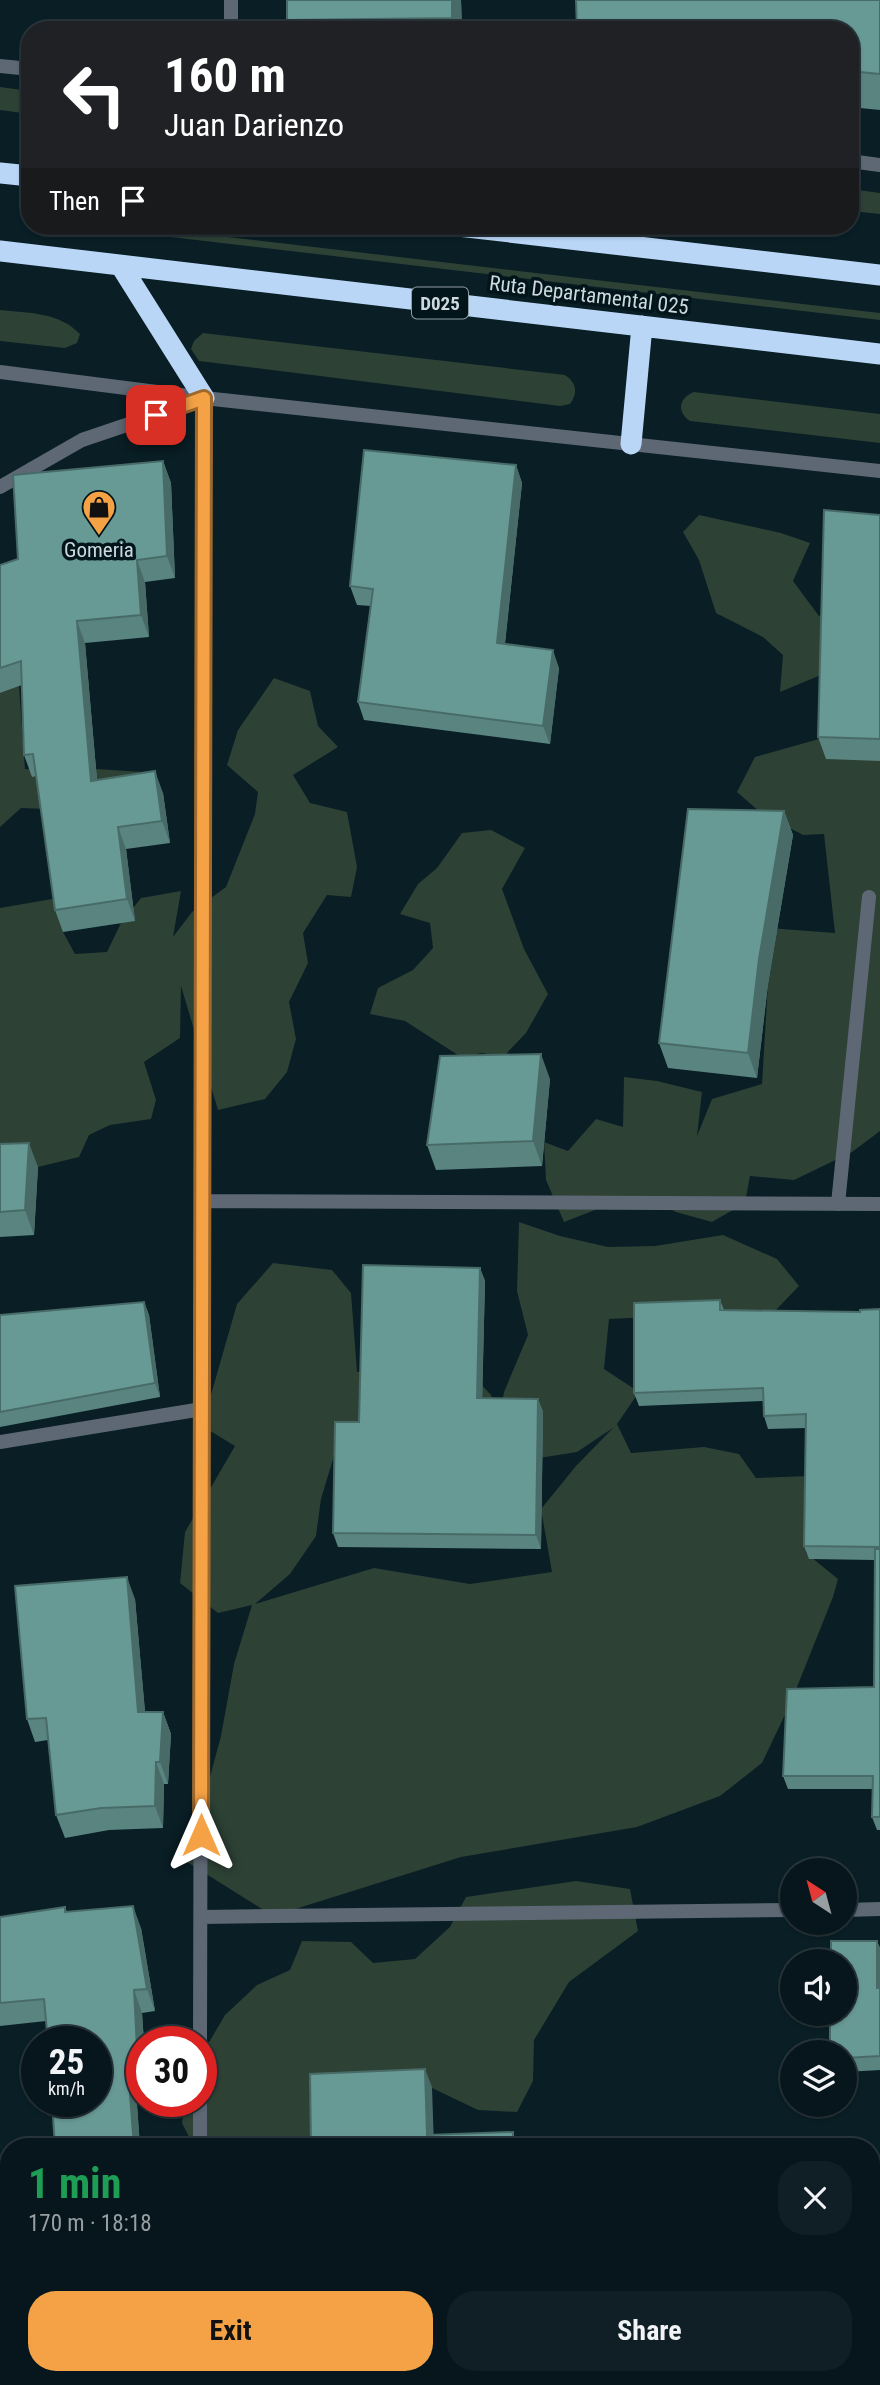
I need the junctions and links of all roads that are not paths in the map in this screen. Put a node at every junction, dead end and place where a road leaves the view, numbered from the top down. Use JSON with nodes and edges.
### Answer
{"nodes":[{"id":1,"x":231,"y":0,"type":"edge"},
{"id":2,"x":231,"y":21,"type":"edge"},
{"id":3,"x":0,"y":66,"type":"edge"},
{"id":4,"x":21,"y":68,"type":"edge"},
{"id":5,"x":859,"y":162,"type":"edge"},
{"id":6,"x":880,"y":165,"type":"edge"},
{"id":7,"x":0,"y":173,"type":"edge"},
{"id":8,"x":21,"y":175,"type":"edge"},
{"id":9,"x":536,"y":235,"type":"edge"},
{"id":10,"x":0,"y":251,"type":"edge"},
{"id":11,"x":121,"y":266,"type":"junction"},
{"id":12,"x":880,"y":275,"type":"edge"},
{"id":13,"x":642,"y":326,"type":"junction"},
{"id":14,"x":880,"y":354,"type":"edge"},
{"id":15,"x":0,"y":372,"type":"edge"},
{"id":16,"x":204,"y":398,"type":"junction"},
{"id":17,"x":631,"y":444,"type":"junction"},
{"id":18,"x":880,"y":471,"type":"edge"},
{"id":19,"x":0,"y":487,"type":"edge"},
{"id":20,"x":869,"y":897,"type":"dead end"},
{"id":21,"x":202,"y":1201,"type":"junction"},
{"id":22,"x":838,"y":1204,"type":"junction"},
{"id":23,"x":880,"y":1204,"type":"edge"},
{"id":24,"x":202,"y":1409,"type":"junction"},
{"id":25,"x":0,"y":1442,"type":"edge"},
{"id":26,"x":880,"y":1909,"type":"edge"},
{"id":27,"x":780,"y":1910,"type":"edge"},
{"id":28,"x":858,"y":1910,"type":"edge"},
{"id":29,"x":201,"y":1917,"type":"junction"},
{"id":30,"x":200,"y":2026,"type":"edge"},
{"id":31,"x":200,"y":2117,"type":"edge"},
{"id":32,"x":200,"y":2138,"type":"edge"}],
"edges":[{"from":1,"to":2,"type":"street"},
{"from":3,"to":4,"type":"street"},
{"from":5,"to":6,"type":"street"},
{"from":7,"to":8,"type":"highway"},
{"from":9,"to":12,"type":"highway"},
{"from":10,"to":11,"type":"highway","name":"Ruta Departamental 025","number":"D025"},
{"from":11,"to":13,"type":"highway","name":"Ruta Departamental 025","number":"D025"},
{"from":11,"to":16,"type":"highway"},
{"from":13,"to":14,"type":"highway","name":"Ruta Departamental 025","number":"D025"},
{"from":13,"to":17,"type":"highway"},
{"from":15,"to":16,"type":"street"},
{"from":16,"to":17,"type":"street"},
{"from":16,"to":19,"type":"street"},
{"from":16,"to":21,"type":"street"},
{"from":17,"to":18,"type":"street"},
{"from":20,"to":22,"type":"street"},
{"from":21,"to":22,"type":"street"},
{"from":21,"to":24,"type":"street"},
{"from":22,"to":23,"type":"street"},
{"from":24,"to":25,"type":"street"},
{"from":24,"to":29,"type":"street"},
{"from":26,"to":28,"type":"street"},
{"from":27,"to":29,"type":"street"},
{"from":29,"to":30,"type":"street"},
{"from":31,"to":32,"type":"street"}]}
